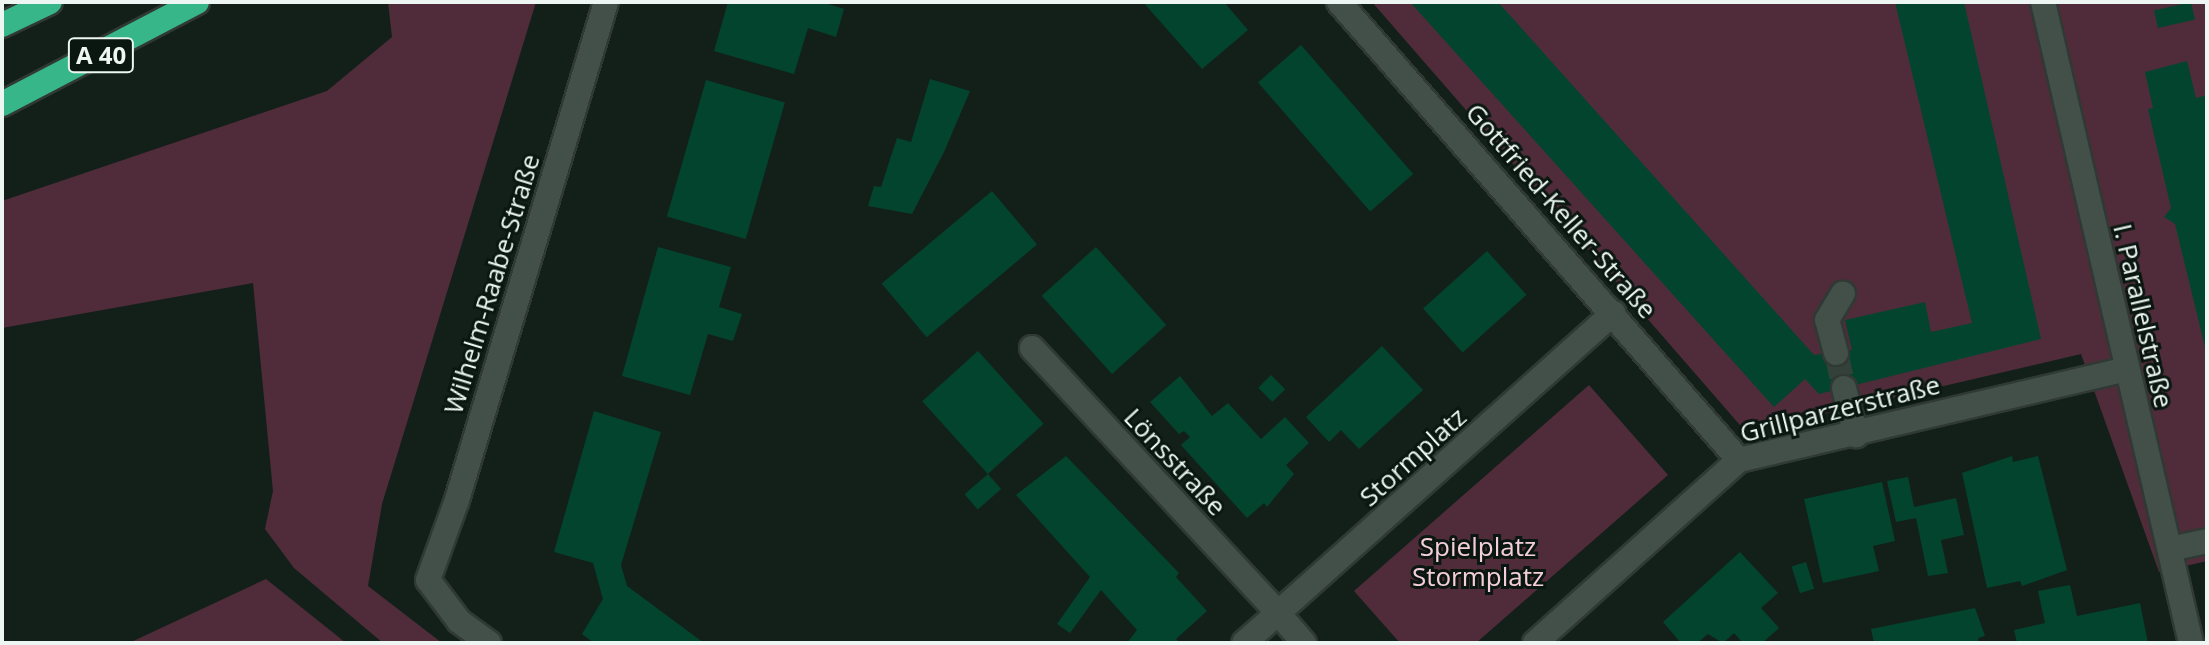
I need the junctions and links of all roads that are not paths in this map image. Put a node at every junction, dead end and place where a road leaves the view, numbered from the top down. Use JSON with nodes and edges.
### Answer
{"nodes":[{"id":1,"x":50,"y":2,"type":"edge"},
{"id":2,"x":197,"y":2,"type":"edge"},
{"id":3,"x":606,"y":2,"type":"edge"},
{"id":4,"x":1339,"y":2,"type":"edge"},
{"id":5,"x":2043,"y":2,"type":"edge"},
{"id":6,"x":2,"y":25,"type":"edge"},
{"id":7,"x":2,"y":104,"type":"edge"},
{"id":8,"x":1843,"y":293,"type":"dead end"},
{"id":9,"x":1614,"y":313,"type":"junction"},
{"id":10,"x":1032,"y":348,"type":"dead end"},
{"id":11,"x":1836,"y":353,"type":"tunnel mouth"},
{"id":12,"x":2126,"y":369,"type":"junction"},
{"id":13,"x":1844,"y":388,"type":"tunnel mouth"},
{"id":14,"x":1856,"y":435,"type":"junction"},
{"id":15,"x":1739,"y":460,"type":"junction"},
{"id":16,"x":2207,"y":541,"type":"edge"},
{"id":17,"x":2170,"y":549,"type":"junction"},
{"id":18,"x":1278,"y":613,"type":"junction"},
{"id":19,"x":489,"y":643,"type":"edge"},
{"id":20,"x":1244,"y":643,"type":"edge"},
{"id":21,"x":1304,"y":643,"type":"edge"},
{"id":22,"x":1535,"y":643,"type":"edge"},
{"id":23,"x":2191,"y":643,"type":"edge"}],
"edges":[{"from":1,"to":6,"type":"highway","number":"A 40"},
{"from":2,"to":7,"type":"highway","number":"A 40"},
{"from":3,"to":19,"type":"street","name":"Wilhelm-Raabe-Straße"},
{"from":4,"to":9,"type":"street","name":"Gottfried-Keller-Straße"},
{"from":5,"to":12,"type":"street","name":"I. Parallelstraße"},
{"from":8,"to":11,"type":"street"},
{"from":9,"to":15,"type":"street","name":"Gottfried-Keller-Straße"},
{"from":9,"to":18,"type":"street","name":"Stormplatz"},
{"from":10,"to":18,"type":"street","name":"Lönsstraße"},
{"from":12,"to":14,"type":"street","name":"Grillparzerstraße"},
{"from":12,"to":17,"type":"street","name":"I. Parallelstraße"},
{"from":13,"to":14,"type":"street"},
{"from":14,"to":15,"type":"street","name":"Grillparzerstraße"},
{"from":15,"to":22,"type":"street","name":"Grillparzerstraße"},
{"from":16,"to":17,"type":"street"},
{"from":17,"to":23,"type":"street","name":"I. Parallelstraße"},
{"from":18,"to":20,"type":"street","name":"Stormplatz"},
{"from":18,"to":21,"type":"street"}]}
